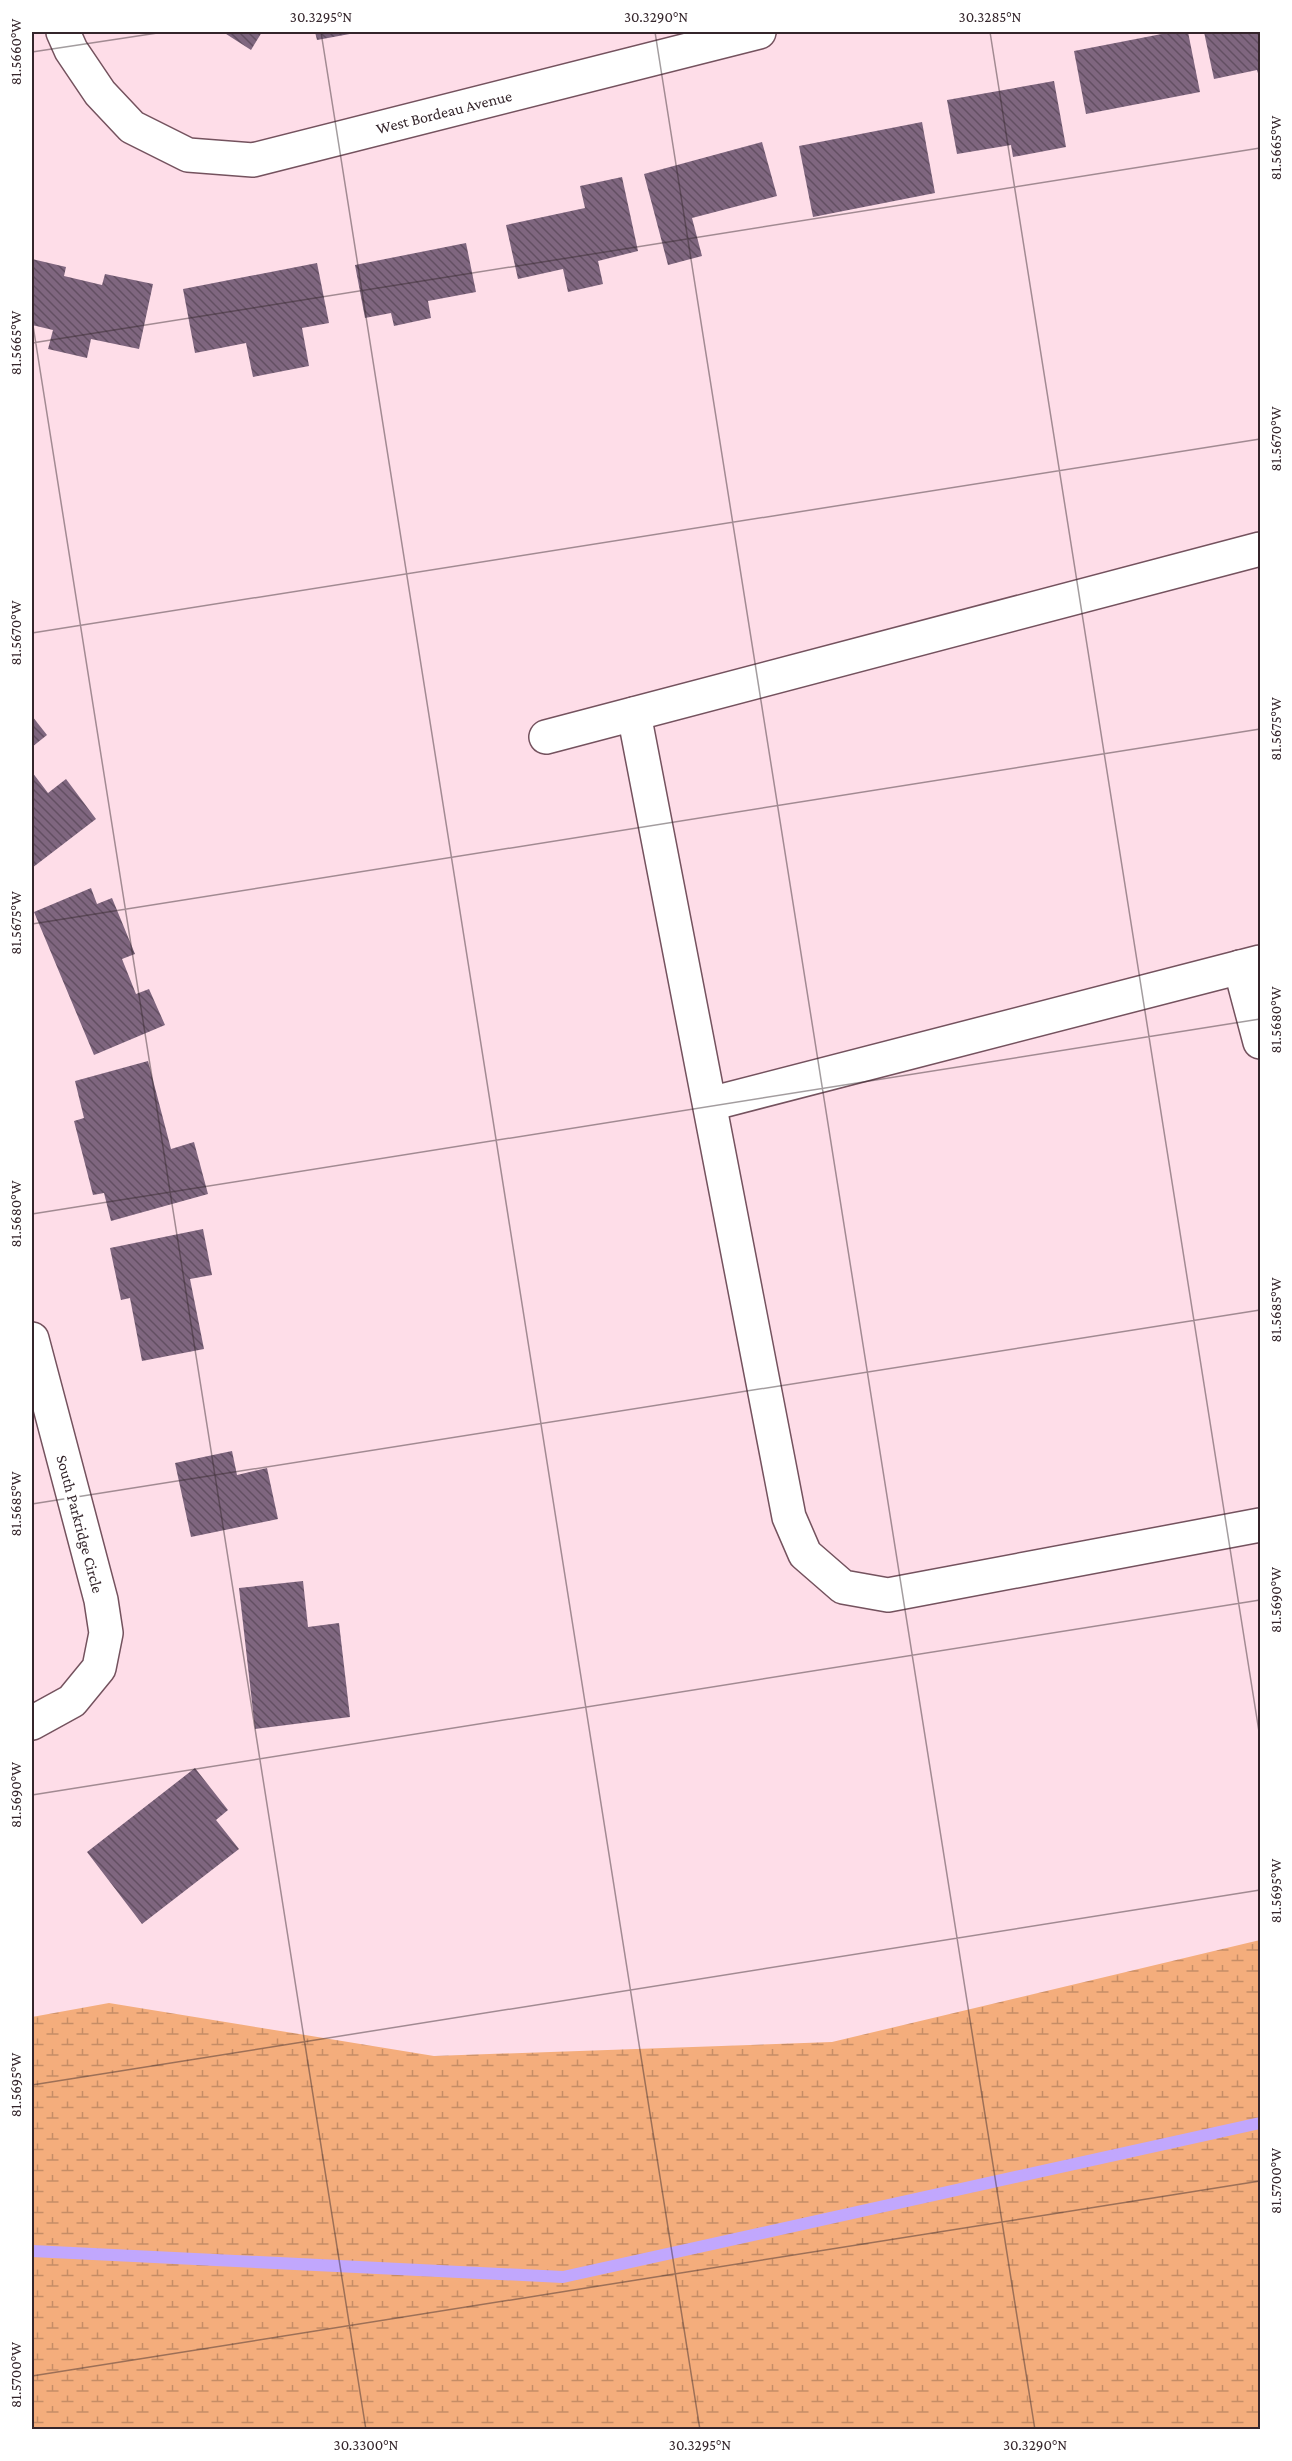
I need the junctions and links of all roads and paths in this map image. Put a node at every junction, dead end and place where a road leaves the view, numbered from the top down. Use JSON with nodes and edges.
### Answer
{"nodes":[{"id":1,"x":63,"y":32,"type":"edge"},
{"id":2,"x":759,"y":32,"type":"edge"},
{"id":3,"x":688,"y":41,"type":"edge"},
{"id":4,"x":1260,"y":549,"type":"edge"},
{"id":5,"x":634,"y":714,"type":"junction"},
{"id":6,"x":546,"y":737,"type":"dead end"},
{"id":7,"x":1250,"y":965,"type":"edge"},
{"id":8,"x":1260,"y":1042,"type":"edge"},
{"id":9,"x":710,"y":1104,"type":"junction"},
{"id":10,"x":32,"y":1339,"type":"edge"},
{"id":11,"x":1260,"y":1525,"type":"edge"},
{"id":12,"x":32,"y":1723,"type":"edge"}],
"edges":[{"from":1,"to":3,"type":"street","name":"West Bordeau Avenue"},
{"from":2,"to":3,"type":"street","name":"West Bordeau Avenue"},
{"from":4,"to":5,"type":"street"},
{"from":5,"to":6,"type":"street"},
{"from":5,"to":9,"type":"street"},
{"from":7,"to":8,"type":"street"},
{"from":7,"to":9,"type":"street"},
{"from":9,"to":11,"type":"street"},
{"from":10,"to":12,"type":"street","name":"South Parkridge Circle"}]}
